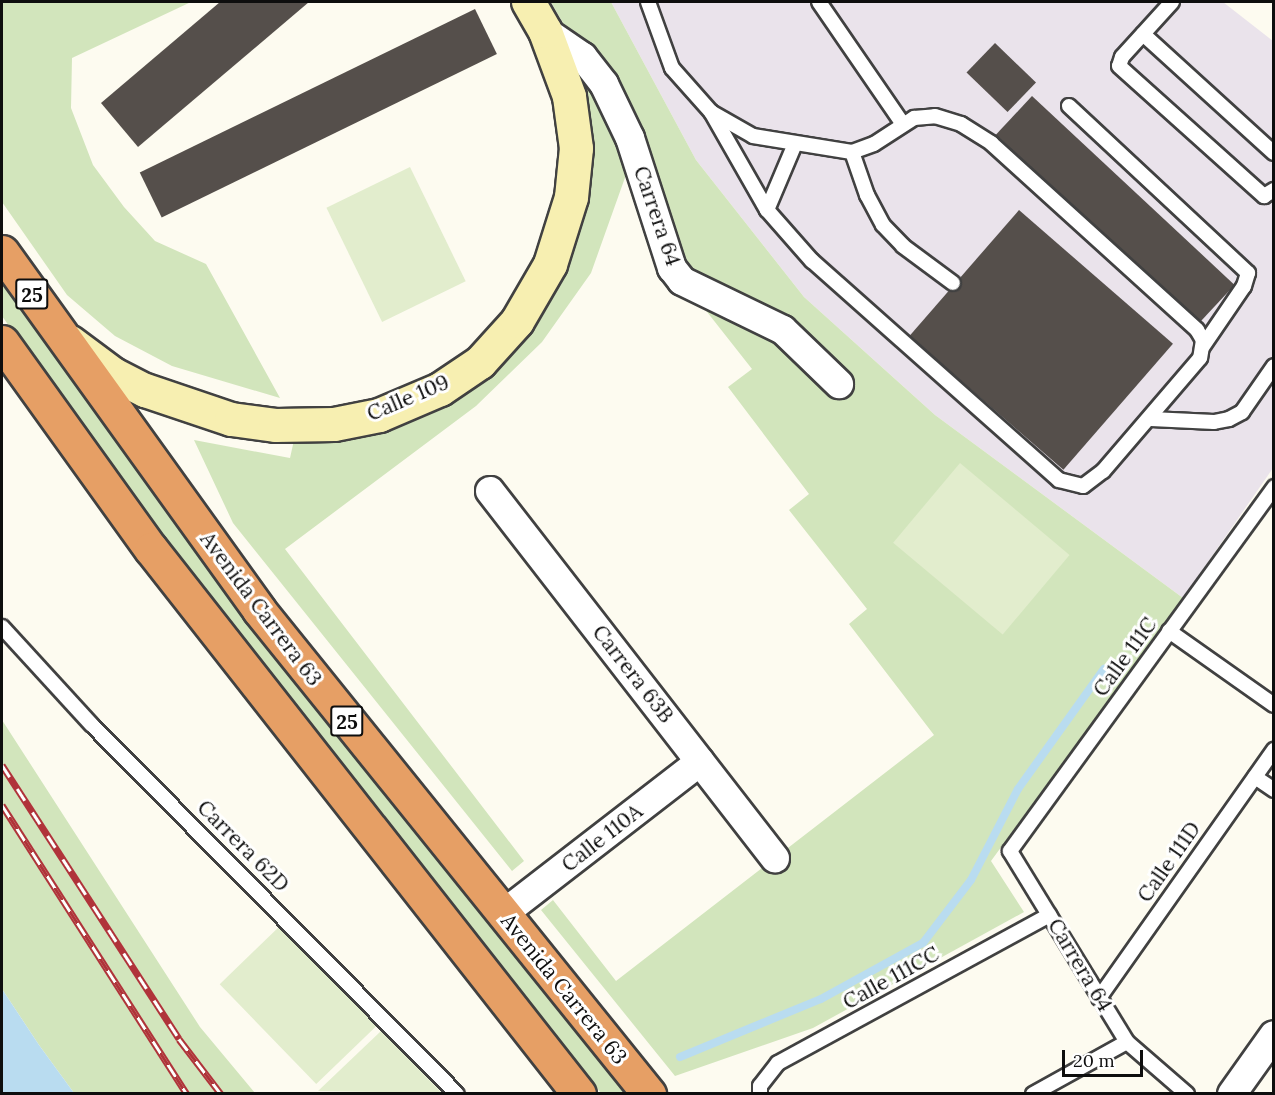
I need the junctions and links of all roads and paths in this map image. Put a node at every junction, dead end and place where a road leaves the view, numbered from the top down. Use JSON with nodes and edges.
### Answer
{"nodes":[{"id":1,"x":528,"y":2,"type":"edge"},
{"id":2,"x":648,"y":2,"type":"edge"},
{"id":3,"x":819,"y":2,"type":"edge"},
{"id":4,"x":1172,"y":2,"type":"edge"},
{"id":5,"x":545,"y":31,"type":"junction"},
{"id":6,"x":1143,"y":34,"type":"junction"},
{"id":7,"x":1069,"y":106,"type":"dead end"},
{"id":8,"x":711,"y":112,"type":"junction"},
{"id":9,"x":903,"y":124,"type":"junction"},
{"id":10,"x":794,"y":146,"type":"junction"},
{"id":11,"x":852,"y":152,"type":"junction"},
{"id":12,"x":1274,"y":153,"type":"edge"},
{"id":13,"x":1274,"y":190,"type":"edge"},
{"id":14,"x":767,"y":210,"type":"junction"},
{"id":15,"x":2,"y":252,"type":"edge"},
{"id":16,"x":953,"y":283,"type":"dead end"},
{"id":17,"x":62,"y":336,"type":"junction"},
{"id":18,"x":2,"y":342,"type":"edge"},
{"id":19,"x":1203,"y":346,"type":"junction"},
{"id":20,"x":1274,"y":366,"type":"edge"},
{"id":21,"x":839,"y":384,"type":"dead end"},
{"id":22,"x":1151,"y":418,"type":"junction"},
{"id":23,"x":1274,"y":487,"type":"edge"},
{"id":24,"x":490,"y":491,"type":"dead end"},
{"id":25,"x":2,"y":627,"type":"edge"},
{"id":26,"x":1169,"y":631,"type":"junction"},
{"id":27,"x":1274,"y":705,"type":"edge"},
{"id":28,"x":1274,"y":750,"type":"edge"},
{"id":29,"x":700,"y":762,"type":"junction"},
{"id":30,"x":1255,"y":777,"type":"junction"},
{"id":31,"x":1274,"y":790,"type":"edge"},
{"id":32,"x":1010,"y":851,"type":"joint"},
{"id":33,"x":775,"y":858,"type":"dead end"},
{"id":34,"x":503,"y":914,"type":"junction"},
{"id":35,"x":1049,"y":915,"type":"junction"},
{"id":36,"x":1099,"y":998,"type":"junction"},
{"id":37,"x":1274,"y":1035,"type":"edge"},
{"id":38,"x":1126,"y":1042,"type":"junction"},
{"id":39,"x":760,"y":1090,"type":"edge"},
{"id":40,"x":457,"y":1094,"type":"edge"},
{"id":41,"x":579,"y":1094,"type":"edge"},
{"id":42,"x":649,"y":1094,"type":"edge"},
{"id":43,"x":1033,"y":1094,"type":"edge"},
{"id":44,"x":1187,"y":1094,"type":"edge"},
{"id":45,"x":1232,"y":1094,"type":"edge"}],
"edges":[{"from":1,"to":5,"type":"main road","name":"Calle 109"},
{"from":2,"to":8,"type":"lane"},
{"from":3,"to":9,"type":"lane"},
{"from":4,"to":6,"type":"lane"},
{"from":5,"to":17,"type":"main road","name":"Calle 109"},
{"from":5,"to":21,"type":"street","name":"Carrera 64"},
{"from":6,"to":12,"type":"lane"},
{"from":6,"to":13,"type":"lane"},
{"from":7,"to":19,"type":"lane"},
{"from":8,"to":10,"type":"lane"},
{"from":8,"to":14,"type":"lane"},
{"from":9,"to":11,"type":"lane"},
{"from":9,"to":19,"type":"lane"},
{"from":10,"to":11,"type":"lane"},
{"from":10,"to":14,"type":"lane"},
{"from":11,"to":16,"type":"lane"},
{"from":14,"to":22,"type":"lane"},
{"from":15,"to":17,"type":"highway","name":"Avenida Carrera 63","number":"25"},
{"from":17,"to":34,"type":"highway","name":"Avenida Carrera 63","number":"25"},
{"from":18,"to":41,"type":"highway","number":"25"},
{"from":19,"to":22,"type":"lane"},
{"from":20,"to":22,"type":"lane"},
{"from":23,"to":26,"type":"lane","name":"Calle 111C"},
{"from":24,"to":29,"type":"street","name":"Carrera 63B"},
{"from":25,"to":40,"type":"lane","name":"Carrera 62D"},
{"from":26,"to":27,"type":"lane"},
{"from":26,"to":32,"type":"lane","name":"Calle 111C"},
{"from":28,"to":30,"type":"lane","name":"Calle 111D"},
{"from":29,"to":33,"type":"street","name":"Carrera 63B"},
{"from":29,"to":34,"type":"street","name":"Calle 110A"},
{"from":30,"to":31,"type":"lane"},
{"from":30,"to":36,"type":"lane","name":"Calle 111D"},
{"from":32,"to":35,"type":"lane","name":"Carrera 64"},
{"from":34,"to":42,"type":"highway","name":"Avenida Carrera 63","number":"25"},
{"from":35,"to":36,"type":"lane","name":"Carrera 64"},
{"from":35,"to":39,"type":"lane","name":"Calle 111CC"},
{"from":36,"to":38,"type":"lane","name":"Carrera 64"},
{"from":37,"to":45,"type":"street"},
{"from":38,"to":43,"type":"lane"},
{"from":38,"to":44,"type":"lane","name":"Carrera 64"}]}
